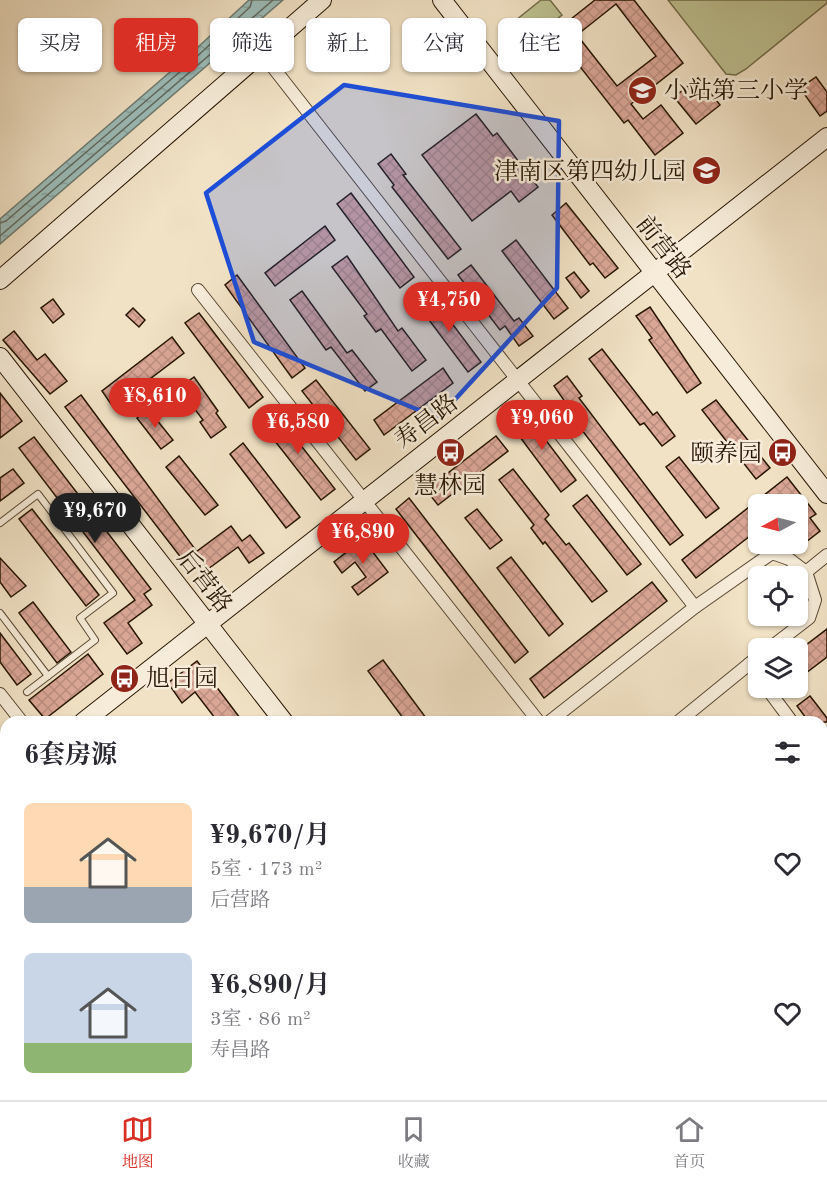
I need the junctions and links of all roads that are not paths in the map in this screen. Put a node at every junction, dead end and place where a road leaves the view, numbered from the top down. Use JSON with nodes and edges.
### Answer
{"nodes":[{"id":1,"x":322,"y":0,"type":"edge"},
{"id":2,"x":442,"y":0,"type":"edge"},
{"id":3,"x":452,"y":0,"type":"edge"},
{"id":4,"x":294,"y":24,"type":"edge"},
{"id":5,"x":238,"y":72,"type":"edge"},
{"id":6,"x":277,"y":72,"type":"edge"},
{"id":7,"x":827,"y":136,"type":"edge"},
{"id":8,"x":827,"y":147,"type":"edge"},
{"id":9,"x":664,"y":279,"type":"junction"},
{"id":10,"x":0,"y":280,"type":"edge"},
{"id":11,"x":198,"y":290,"type":"dead end"},
{"id":12,"x":639,"y":290,"type":"junction"},
{"id":13,"x":0,"y":357,"type":"edge"},
{"id":14,"x":520,"y":383,"type":"junction"},
{"id":15,"x":827,"y":476,"type":"edge"},
{"id":16,"x":827,"y":494,"type":"edge"},
{"id":17,"x":367,"y":503,"type":"junction"},
{"id":18,"x":0,"y":523,"type":"edge"},
{"id":19,"x":827,"y":555,"type":"edge"},
{"id":20,"x":753,"y":566,"type":"edge"},
{"id":21,"x":798,"y":566,"type":"edge"},
{"id":22,"x":748,"y":570,"type":"edge"},
{"id":23,"x":808,"y":570,"type":"edge"},
{"id":24,"x":808,"y":578,"type":"edge"},
{"id":25,"x":695,"y":607,"type":"junction"},
{"id":26,"x":1,"y":616,"type":"edge"},
{"id":27,"x":808,"y":618,"type":"edge"},
{"id":28,"x":210,"y":626,"type":"junction"},
{"id":29,"x":798,"y":626,"type":"edge"},
{"id":30,"x":783,"y":638,"type":"edge"},
{"id":31,"x":748,"y":664,"type":"edge"},
{"id":32,"x":48,"y":676,"type":"junction"},
{"id":33,"x":27,"y":692,"type":"dead end"},
{"id":34,"x":0,"y":694,"type":"edge"},
{"id":35,"x":774,"y":698,"type":"edge"},
{"id":36,"x":17,"y":716,"type":"edge"},
{"id":37,"x":91,"y":716,"type":"edge"},
{"id":38,"x":101,"y":716,"type":"edge"},
{"id":39,"x":279,"y":716,"type":"edge"},
{"id":40,"x":534,"y":716,"type":"edge"},
{"id":41,"x":557,"y":716,"type":"edge"},
{"id":42,"x":685,"y":716,"type":"edge"},
{"id":43,"x":788,"y":716,"type":"edge"}],
"edges":[{"from":1,"to":4,"type":"street"},
{"from":2,"to":9,"type":"street","name":"前营路"},
{"from":3,"to":9,"type":"street","name":"前营路"},
{"from":5,"to":10,"type":"street"},
{"from":6,"to":14,"type":"street"},
{"from":7,"to":9,"type":"street","name":"寿昌路"},
{"from":8,"to":9,"type":"street","name":"寿昌路"},
{"from":9,"to":12,"type":"street","name":"寿昌路"},
{"from":9,"to":12,"type":"street"},
{"from":9,"to":15,"type":"street","name":"前营路"},
{"from":9,"to":16,"type":"street","name":"前营路"},
{"from":11,"to":17,"type":"street"},
{"from":12,"to":14,"type":"street","name":"寿昌路"},
{"from":13,"to":28,"type":"street","name":"后营路"},
{"from":14,"to":17,"type":"street","name":"寿昌路"},
{"from":14,"to":25,"type":"street"},
{"from":17,"to":28,"type":"street","name":"寿昌路"},
{"from":17,"to":40,"type":"street"},
{"from":18,"to":32,"type":"lane"},
{"from":19,"to":23,"type":"street"},
{"from":20,"to":21,"type":"street"},
{"from":22,"to":25,"type":"street"},
{"from":24,"to":27,"type":"street"},
{"from":25,"to":41,"type":"street"},
{"from":26,"to":32,"type":"lane"},
{"from":28,"to":37,"type":"street","name":"寿昌路"},
{"from":28,"to":38,"type":"street","name":"寿昌路"},
{"from":28,"to":39,"type":"street","name":"后营路"},
{"from":29,"to":30,"type":"street"},
{"from":31,"to":42,"type":"street"},
{"from":32,"to":33,"type":"lane"},
{"from":34,"to":36,"type":"street"},
{"from":35,"to":43,"type":"street"}]}
